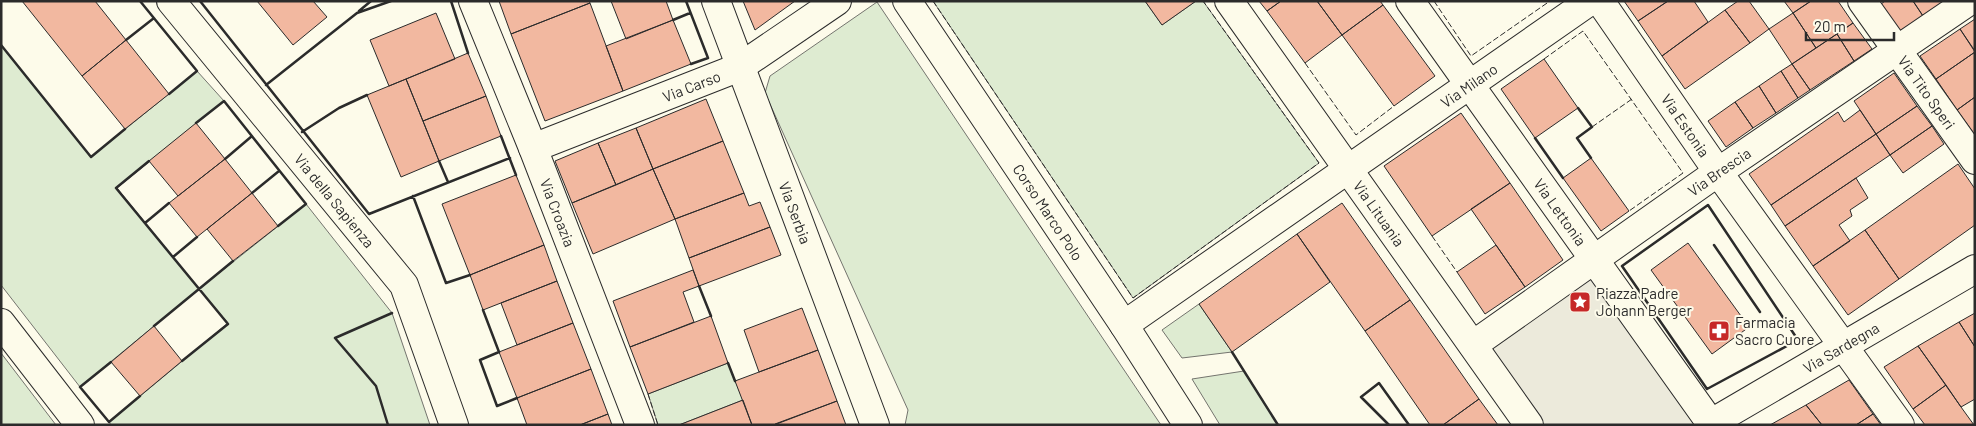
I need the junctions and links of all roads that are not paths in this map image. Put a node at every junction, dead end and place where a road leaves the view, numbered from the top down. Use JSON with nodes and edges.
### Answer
{"nodes":[{"id":1,"x":171,"y":1,"type":"edge"},
{"id":2,"x":473,"y":1,"type":"edge"},
{"id":3,"x":716,"y":1,"type":"edge"},
{"id":4,"x":837,"y":1,"type":"edge"},
{"id":5,"x":907,"y":1,"type":"edge"},
{"id":6,"x":1229,"y":1,"type":"edge"},
{"id":7,"x":1410,"y":1,"type":"edge"},
{"id":8,"x":1590,"y":1,"type":"edge"},
{"id":9,"x":1600,"y":1,"type":"edge"},
{"id":10,"x":1862,"y":1,"type":"edge"},
{"id":11,"x":1969,"y":1,"type":"edge"},
{"id":12,"x":1896,"y":50,"type":"junction"},
{"id":13,"x":740,"y":67,"type":"junction"},
{"id":14,"x":1469,"y":84,"type":"junction"},
{"id":15,"x":533,"y":148,"type":"junction"},
{"id":16,"x":1975,"y":160,"type":"edge"},
{"id":17,"x":1348,"y":168,"type":"junction"},
{"id":18,"x":1718,"y":172,"type":"junction"},
{"id":19,"x":1595,"y":260,"type":"junction"},
{"id":20,"x":1975,"y":269,"type":"edge"},
{"id":21,"x":1,"y":323,"type":"edge"},
{"id":22,"x":1124,"y":325,"type":"junction"},
{"id":23,"x":1473,"y":346,"type":"junction"},
{"id":24,"x":1843,"y":346,"type":"junction"},
{"id":25,"x":1710,"y":424,"type":"edge"},
{"id":26,"x":80,"y":425,"type":"edge"},
{"id":27,"x":454,"y":425,"type":"edge"},
{"id":28,"x":640,"y":425,"type":"edge"},
{"id":29,"x":875,"y":425,"type":"edge"},
{"id":30,"x":1188,"y":425,"type":"edge"},
{"id":31,"x":1529,"y":425,"type":"edge"},
{"id":32,"x":1900,"y":425,"type":"edge"}],
"edges":[{"from":1,"to":27,"type":"street","name":"Via della Sapienza"},
{"from":2,"to":15,"type":"street","name":"Via Croazia"},
{"from":3,"to":13,"type":"street","name":"Via Serbia"},
{"from":4,"to":13,"type":"street","name":"Via Carso"},
{"from":5,"to":22,"type":"street","name":"Corso Marco Polo"},
{"from":6,"to":17,"type":"street","name":"Via Lituania"},
{"from":7,"to":14,"type":"street","name":"Via Lettonia"},
{"from":8,"to":14,"type":"street","name":"Via Milano"},
{"from":9,"to":18,"type":"street","name":"Via Estonia"},
{"from":10,"to":12,"type":"street","name":"Via Tito Speri"},
{"from":11,"to":12,"type":"street","name":"Via Brescia"},
{"from":12,"to":16,"type":"street","name":"Via Tito Speri"},
{"from":12,"to":18,"type":"street","name":"Via Brescia"},
{"from":13,"to":15,"type":"street","name":"Via Carso"},
{"from":13,"to":29,"type":"street","name":"Via Serbia"},
{"from":14,"to":17,"type":"street","name":"Via Milano"},
{"from":14,"to":19,"type":"street","name":"Via Lettonia"},
{"from":15,"to":28,"type":"street","name":"Via Croazia"},
{"from":17,"to":22,"type":"street","name":"Via Milano"},
{"from":17,"to":23,"type":"street","name":"Via Lituania"},
{"from":18,"to":19,"type":"street","name":"Via Brescia"},
{"from":18,"to":24,"type":"street","name":"Via Estonia"},
{"from":19,"to":23,"type":"street","name":"Via Brescia"},
{"from":19,"to":25,"type":"street","name":"Via Lettonia"},
{"from":20,"to":24,"type":"street","name":"Via Sardegna"},
{"from":21,"to":26,"type":"street"},
{"from":22,"to":30,"type":"street","name":"Corso Marco Polo"},
{"from":23,"to":31,"type":"street","name":"Via Lituania"},
{"from":24,"to":25,"type":"street","name":"Via Sardegna"},
{"from":24,"to":32,"type":"street","name":"Via Estonia"}]}
